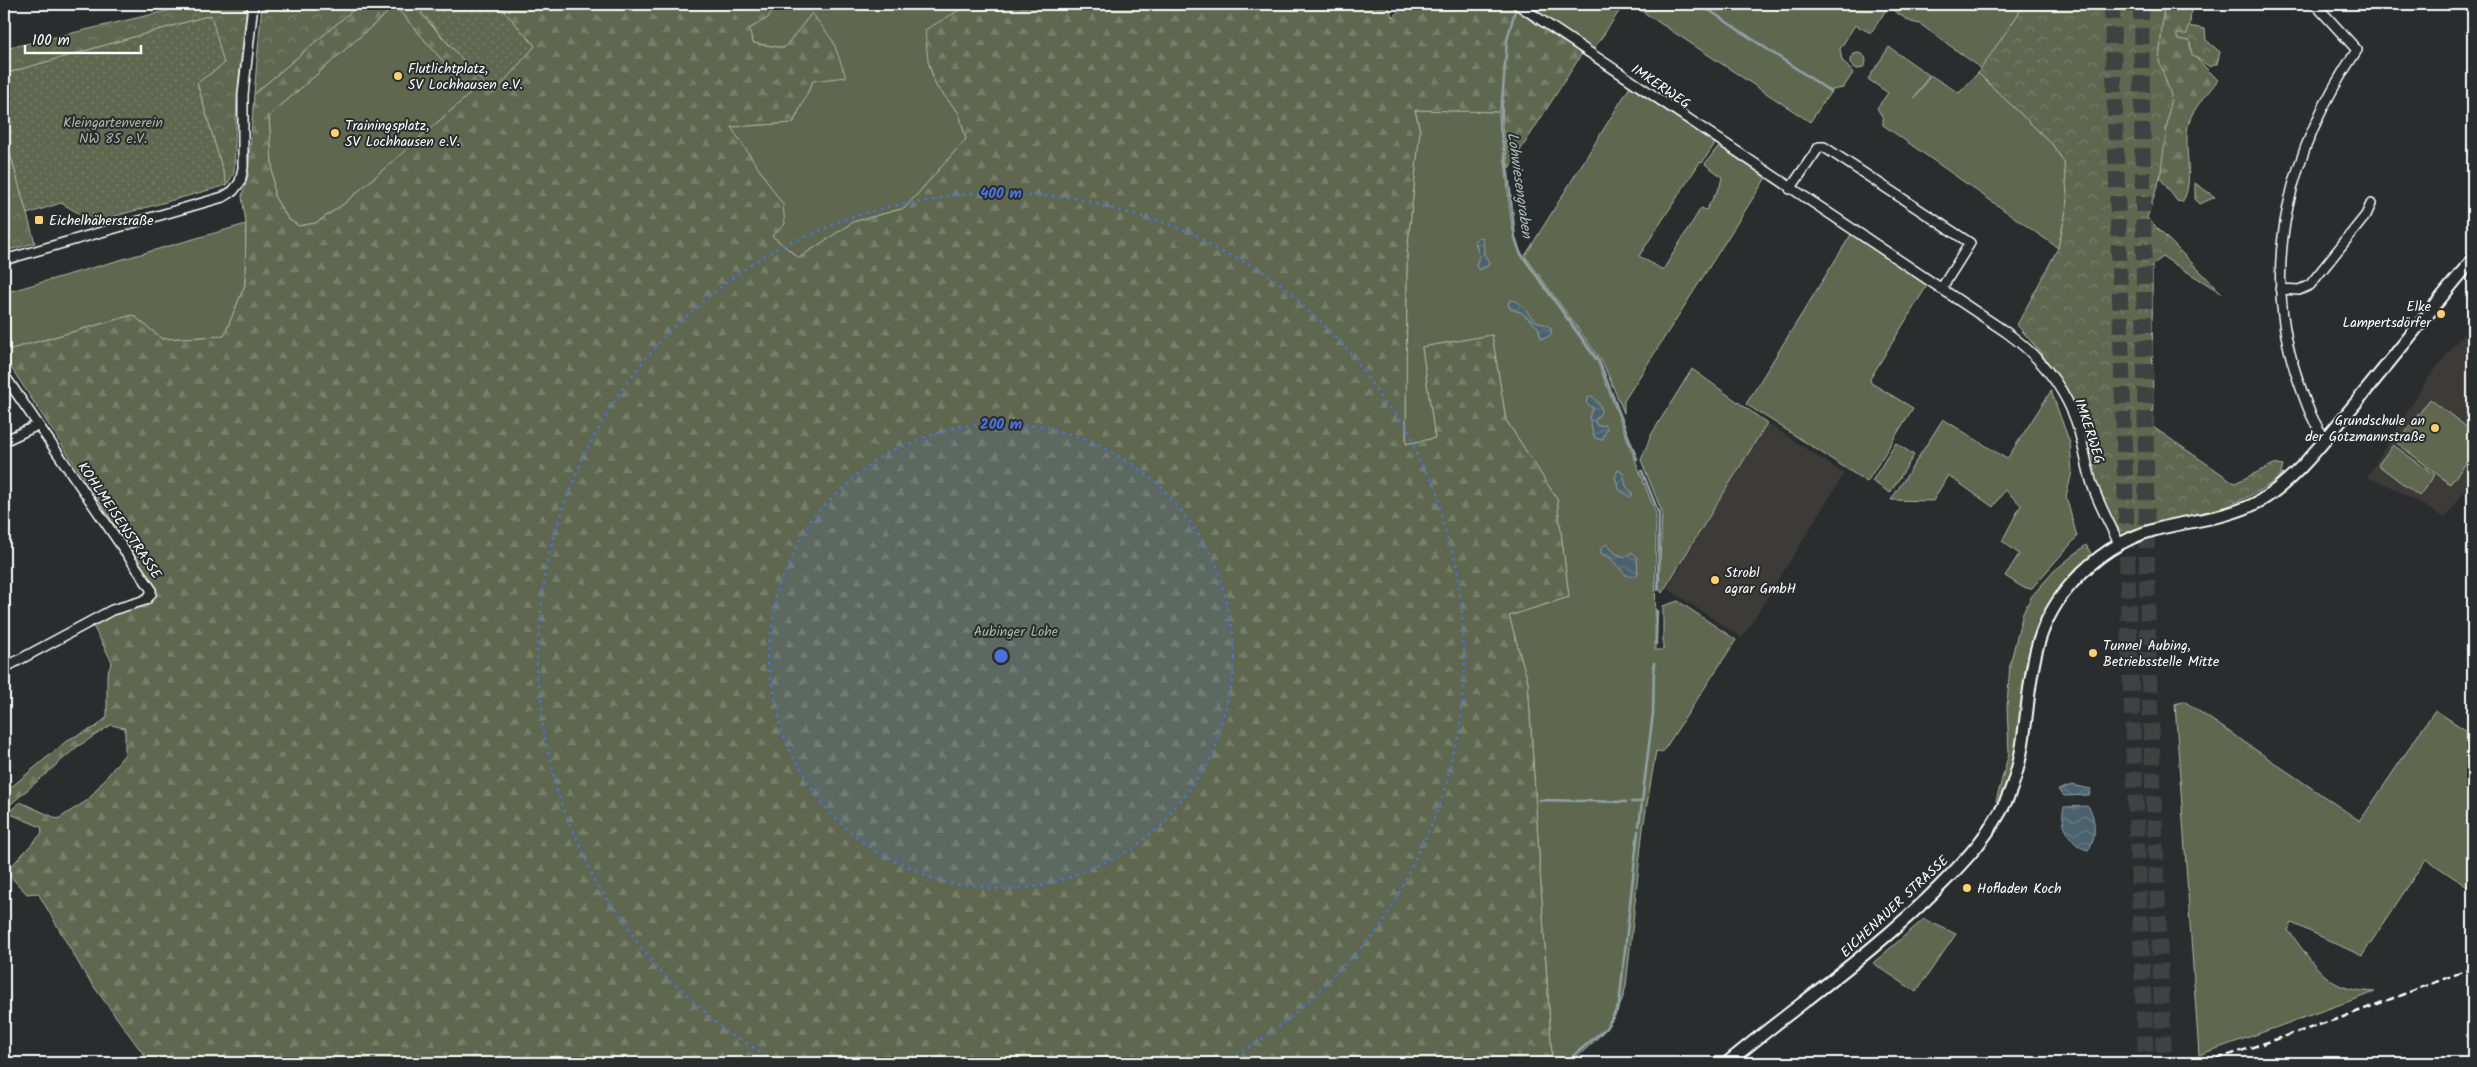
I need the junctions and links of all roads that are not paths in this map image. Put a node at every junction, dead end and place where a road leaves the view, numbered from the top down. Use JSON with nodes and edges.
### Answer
{"nodes":[{"id":1,"x":253,"y":4,"type":"edge"},
{"id":2,"x":2315,"y":4,"type":"edge"},
{"id":3,"x":1519,"y":5,"type":"edge"},
{"id":4,"x":1790,"y":189,"type":"junction"},
{"id":5,"x":2371,"y":204,"type":"dead end"},
{"id":6,"x":2473,"y":258,"type":"edge"},
{"id":7,"x":4,"y":260,"type":"edge"},
{"id":8,"x":1940,"y":289,"type":"junction"},
{"id":9,"x":2280,"y":289,"type":"junction"},
{"id":10,"x":4,"y":375,"type":"edge"},
{"id":11,"x":38,"y":425,"type":"junction"},
{"id":12,"x":2326,"y":439,"type":"junction"},
{"id":13,"x":4,"y":441,"type":"edge"},
{"id":14,"x":2120,"y":544,"type":"junction"},
{"id":15,"x":4,"y":668,"type":"edge"},
{"id":16,"x":1727,"y":1063,"type":"edge"}],
"edges":[{"from":1,"to":7,"type":"street"},
{"from":2,"to":9,"type":"street"},
{"from":3,"to":4,"type":"street","name":"IMKERWEG"},
{"from":4,"to":8,"type":"street","name":"IMKERWEG"},
{"from":4,"to":8,"type":"street"},
{"from":5,"to":9,"type":"street"},
{"from":6,"to":12,"type":"street","name":"EICHENAUER STRASSE"},
{"from":8,"to":14,"type":"street","name":"IMKERWEG"},
{"from":9,"to":12,"type":"street"},
{"from":10,"to":11,"type":"street","name":"KOHLMEISENSTRASSE"},
{"from":11,"to":13,"type":"street"},
{"from":11,"to":15,"type":"street","name":"KOHLMEISENSTRASSE"},
{"from":12,"to":14,"type":"street","name":"EICHENAUER STRASSE"},
{"from":14,"to":16,"type":"street","name":"EICHENAUER STRASSE"}]}
